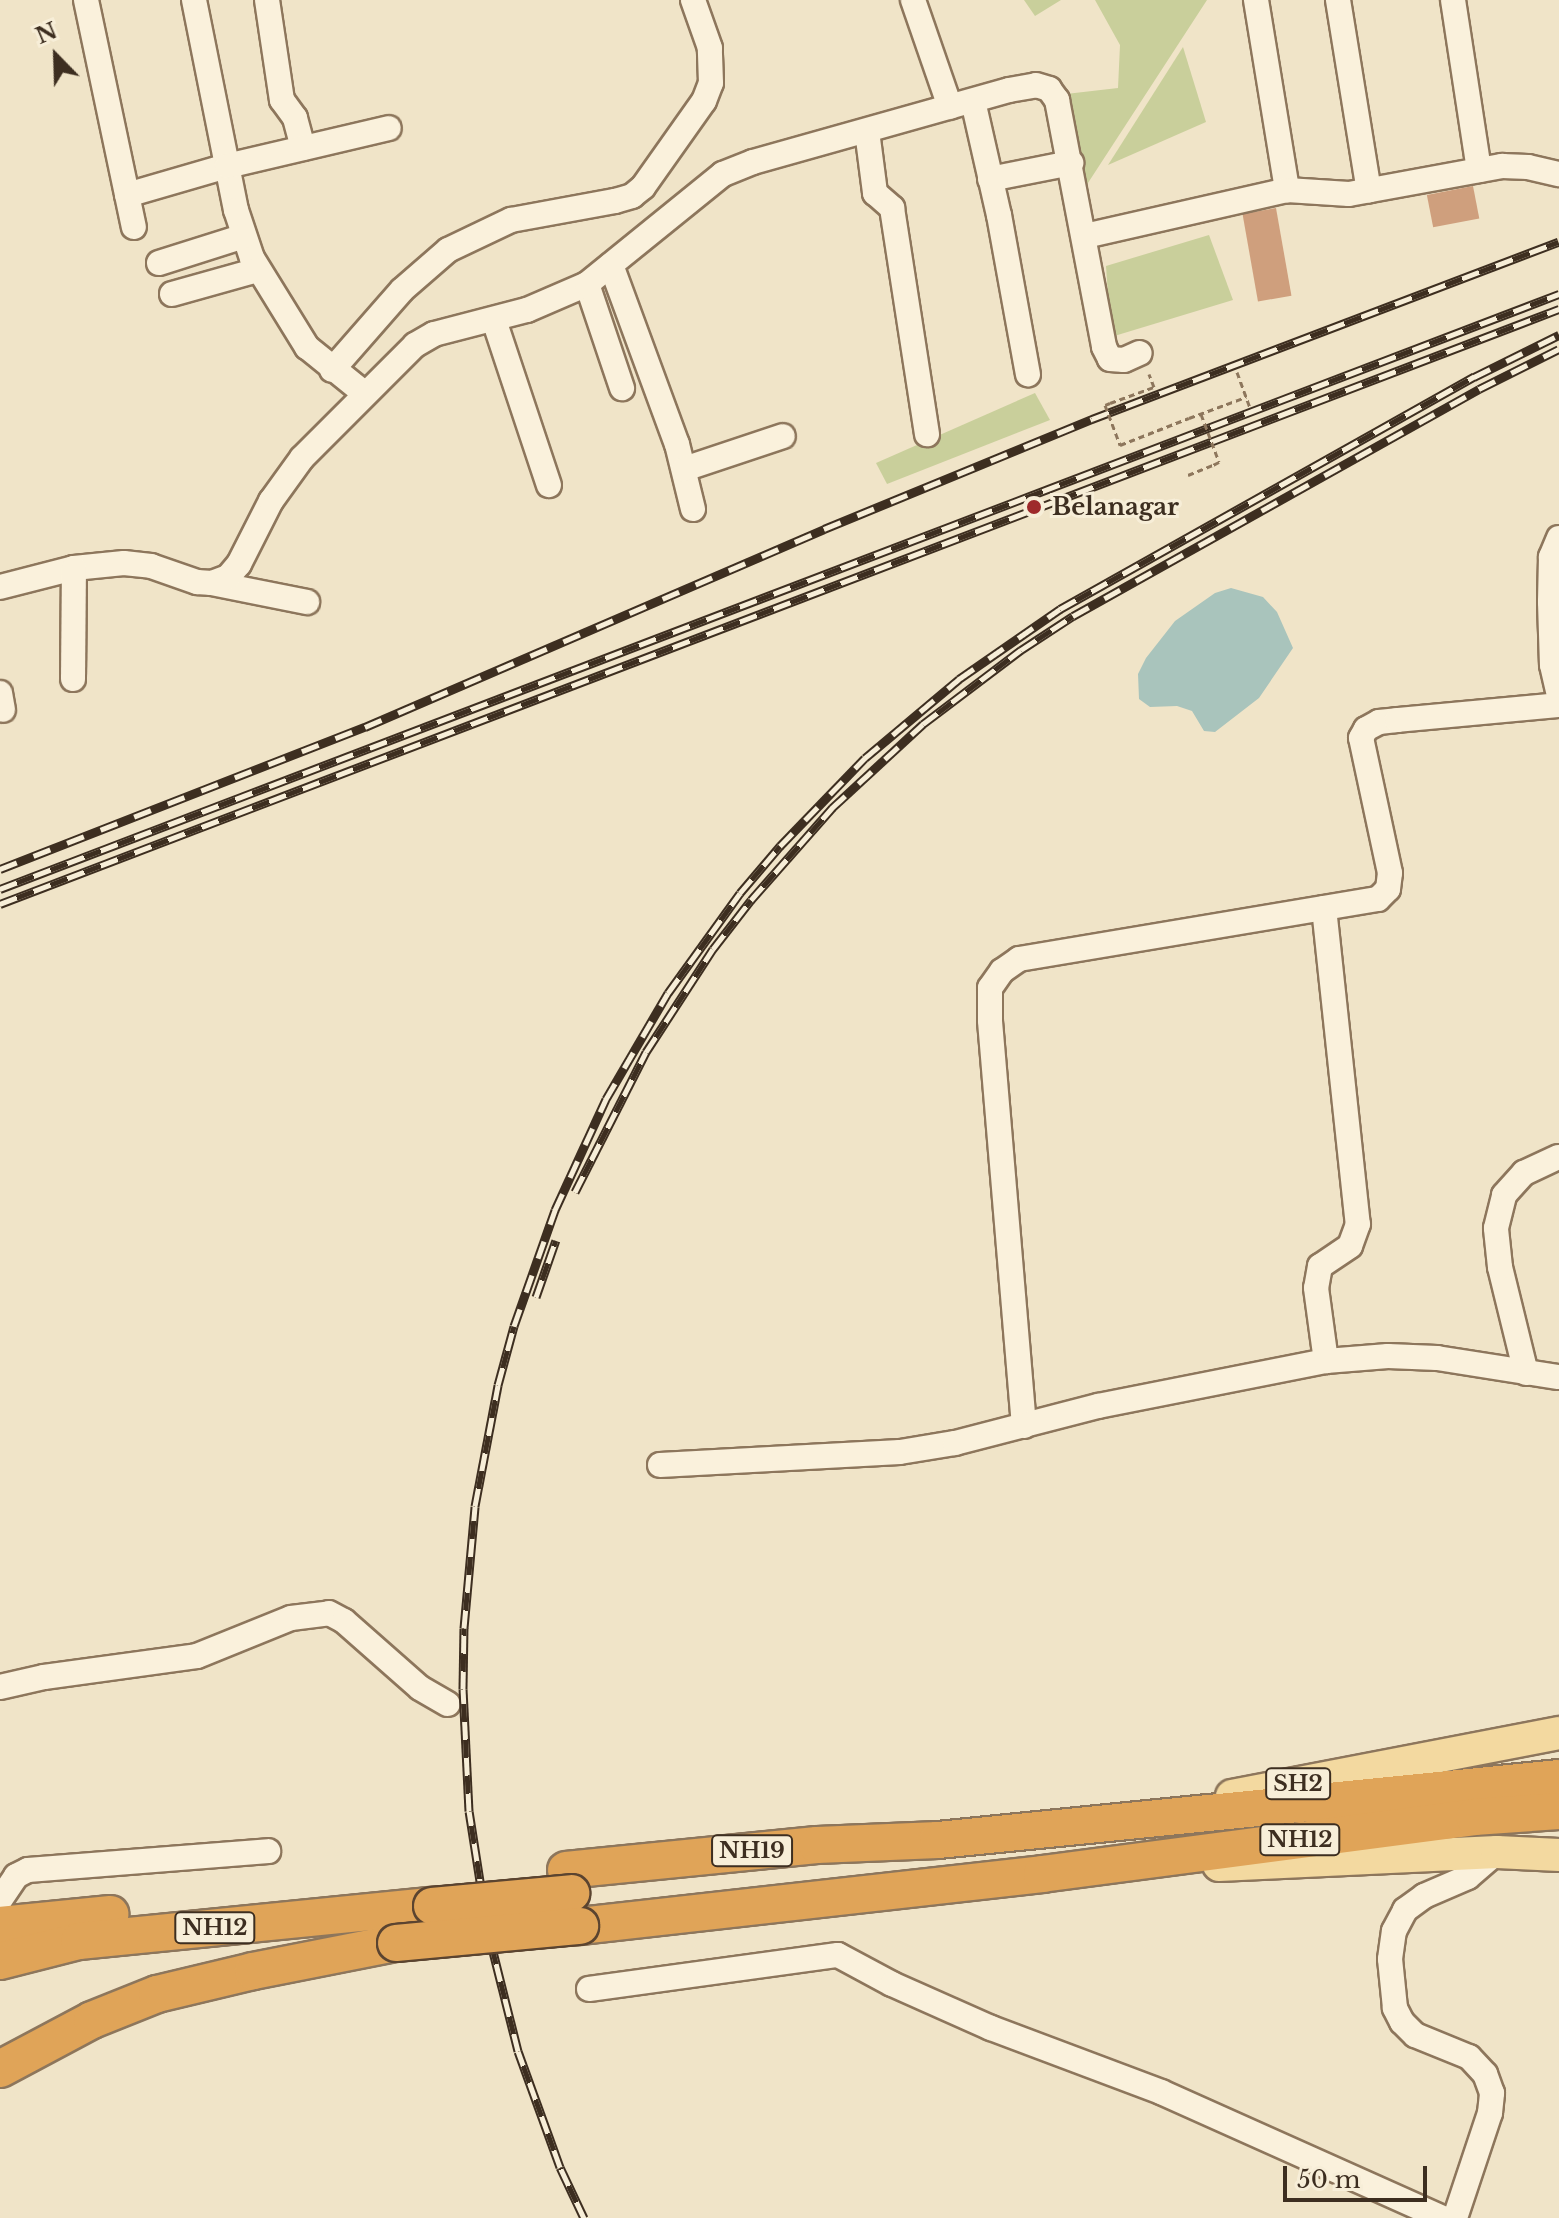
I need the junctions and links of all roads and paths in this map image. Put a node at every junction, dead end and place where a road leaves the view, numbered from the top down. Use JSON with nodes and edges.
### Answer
{"nodes":[{"id":1,"x":86,"y":0,"type":"edge"},
{"id":2,"x":194,"y":0,"type":"edge"},
{"id":3,"x":267,"y":0,"type":"edge"},
{"id":4,"x":693,"y":0,"type":"edge"},
{"id":5,"x":913,"y":0,"type":"edge"},
{"id":6,"x":1256,"y":0,"type":"edge"},
{"id":7,"x":1338,"y":0,"type":"edge"},
{"id":8,"x":1453,"y":0,"type":"edge"},
{"id":9,"x":961,"y":104,"type":"junction"},
{"id":10,"x":389,"y":128,"type":"dead end"},
{"id":11,"x":867,"y":131,"type":"junction"},
{"id":12,"x":303,"y":148,"type":"junction"},
{"id":13,"x":1071,"y":163,"type":"junction"},
{"id":14,"x":227,"y":166,"type":"junction"},
{"id":15,"x":1479,"y":170,"type":"junction"},
{"id":16,"x":1559,"y":174,"type":"edge"},
{"id":17,"x":990,"y":179,"type":"junction"},
{"id":18,"x":1287,"y":190,"type":"junction"},
{"id":19,"x":1369,"y":191,"type":"junction"},
{"id":20,"x":127,"y":195,"type":"junction"},
{"id":21,"x":134,"y":227,"type":"dead end"},
{"id":22,"x":244,"y":236,"type":"junction"},
{"id":23,"x":1085,"y":236,"type":"junction"},
{"id":24,"x":159,"y":263,"type":"dead end"},
{"id":25,"x":611,"y":265,"type":"junction"},
{"id":26,"x":258,"y":270,"type":"junction"},
{"id":27,"x":587,"y":284,"type":"junction"},
{"id":28,"x":172,"y":294,"type":"dead end"},
{"id":29,"x":494,"y":320,"type":"junction"},
{"id":30,"x":1140,"y":353,"type":"dead end"},
{"id":31,"x":1237,"y":372,"type":"dead end"},
{"id":32,"x":1028,"y":374,"type":"dead end"},
{"id":33,"x":350,"y":383,"type":"junction"},
{"id":34,"x":622,"y":388,"type":"dead end"},
{"id":35,"x":1147,"y":389,"type":"dead end"},
{"id":36,"x":1246,"y":397,"type":"junction"},
{"id":37,"x":1250,"y":407,"type":"dead end"},
{"id":38,"x":1201,"y":414,"type":"junction"},
{"id":39,"x":927,"y":434,"type":"dead end"},
{"id":40,"x":783,"y":436,"type":"dead end"},
{"id":41,"x":684,"y":469,"type":"junction"},
{"id":42,"x":1188,"y":475,"type":"dead end"},
{"id":43,"x":549,"y":485,"type":"dead end"},
{"id":44,"x":693,"y":509,"type":"dead end"},
{"id":45,"x":1559,"y":538,"type":"edge"},
{"id":46,"x":74,"y":568,"type":"junction"},
{"id":47,"x":2,"y":580,"type":"edge"},
{"id":48,"x":212,"y":583,"type":"junction"},
{"id":49,"x":307,"y":602,"type":"dead end"},
{"id":50,"x":73,"y":679,"type":"dead end"},
{"id":51,"x":1559,"y":695,"type":"edge"},
{"id":52,"x":1559,"y":705,"type":"edge"},
{"id":53,"x":1324,"y":908,"type":"junction"},
{"id":54,"x":1559,"y":1157,"type":"edge"},
{"id":55,"x":1326,"y":1361,"type":"junction"},
{"id":56,"x":1526,"y":1373,"type":"junction"},
{"id":57,"x":1559,"y":1377,"type":"edge"},
{"id":58,"x":1024,"y":1426,"type":"junction"},
{"id":59,"x":660,"y":1465,"type":"dead end"},
{"id":60,"x":0,"y":1687,"type":"edge"},
{"id":61,"x":448,"y":1704,"type":"dead end"},
{"id":62,"x":1559,"y":1733,"type":"edge"},
{"id":63,"x":1559,"y":1778,"type":"edge"},
{"id":64,"x":1559,"y":1811,"type":"edge"},
{"id":65,"x":1036,"y":1830,"type":"junction"},
{"id":66,"x":938,"y":1840,"type":"joint"},
{"id":67,"x":268,"y":1851,"type":"dead end"},
{"id":68,"x":1497,"y":1852,"type":"junction"},
{"id":69,"x":1559,"y":1855,"type":"edge"},
{"id":70,"x":1042,"y":1874,"type":"junction"},
{"id":71,"x":431,"y":1894,"type":"junction"},
{"id":72,"x":572,"y":1896,"type":"junction"},
{"id":73,"x":0,"y":1900,"type":"edge"},
{"id":74,"x":0,"y":1925,"type":"edge"},
{"id":75,"x":396,"y":1943,"type":"junction"},
{"id":76,"x":0,"y":1961,"type":"edge"},
{"id":77,"x":0,"y":1986,"type":"edge"},
{"id":78,"x":589,"y":1989,"type":"dead end"},
{"id":79,"x":0,"y":2069,"type":"edge"},
{"id":80,"x":1443,"y":2218,"type":"edge"},
{"id":81,"x":1455,"y":2218,"type":"edge"}],
"edges":[{"from":1,"to":20,"type":"street"},
{"from":2,"to":14,"type":"street"},
{"from":3,"to":12,"type":"street"},
{"from":4,"to":33,"type":"street"},
{"from":5,"to":9,"type":"street"},
{"from":6,"to":18,"type":"street"},
{"from":7,"to":19,"type":"street"},
{"from":8,"to":15,"type":"street"},
{"from":9,"to":11,"type":"street"},
{"from":9,"to":13,"type":"street"},
{"from":9,"to":17,"type":"street"},
{"from":10,"to":12,"type":"street"},
{"from":11,"to":25,"type":"street"},
{"from":11,"to":39,"type":"street"},
{"from":12,"to":14,"type":"street"},
{"from":13,"to":17,"type":"street"},
{"from":13,"to":23,"type":"street"},
{"from":14,"to":20,"type":"street"},
{"from":14,"to":22,"type":"street"},
{"from":15,"to":16,"type":"street"},
{"from":15,"to":19,"type":"street"},
{"from":17,"to":32,"type":"street"},
{"from":18,"to":19,"type":"street"},
{"from":18,"to":23,"type":"street"},
{"from":20,"to":21,"type":"street"},
{"from":22,"to":24,"type":"street"},
{"from":22,"to":26,"type":"street"},
{"from":23,"to":30,"type":"street"},
{"from":25,"to":27,"type":"street"},
{"from":25,"to":41,"type":"street"},
{"from":26,"to":28,"type":"street"},
{"from":26,"to":33,"type":"street"},
{"from":27,"to":29,"type":"street"},
{"from":27,"to":34,"type":"street"},
{"from":29,"to":33,"type":"street"},
{"from":29,"to":43,"type":"street"},
{"from":31,"to":36,"type":"path"},
{"from":33,"to":48,"type":"street"},
{"from":35,"to":38,"type":"path","bridge":true},
{"from":36,"to":37,"type":"path"},
{"from":36,"to":38,"type":"path"},
{"from":38,"to":42,"type":"path","bridge":true},
{"from":40,"to":41,"type":"street"},
{"from":41,"to":44,"type":"street"},
{"from":45,"to":51,"type":"street"},
{"from":46,"to":47,"type":"street"},
{"from":46,"to":48,"type":"street"},
{"from":46,"to":50,"type":"street"},
{"from":48,"to":49,"type":"street"},
{"from":52,"to":53,"type":"street"},
{"from":53,"to":55,"type":"street"},
{"from":53,"to":58,"type":"street"},
{"from":54,"to":56,"type":"street"},
{"from":55,"to":56,"type":"street"},
{"from":55,"to":58,"type":"street"},
{"from":56,"to":57,"type":"street"},
{"from":58,"to":59,"type":"street"},
{"from":60,"to":61,"type":"street"},
{"from":62,"to":65,"type":"main road","number":"SH2"},
{"from":63,"to":65,"type":"highway","number":"NH12"},
{"from":64,"to":70,"type":"highway","number":"NH12"},
{"from":65,"to":66,"type":"highway","number":"NH12"},
{"from":66,"to":72,"type":"highway","number":"NH19"},
{"from":67,"to":73,"type":"street"},
{"from":68,"to":69,"type":"main road"},
{"from":68,"to":70,"type":"main road"},
{"from":68,"to":81,"type":"street"},
{"from":70,"to":72,"type":"highway","number":"NH12"},
{"from":71,"to":72,"type":"highway","number":"NH19"},
{"from":71,"to":74,"type":"highway","number":"NH19"},
{"from":71,"to":76,"type":"highway","number":"NH12"},
{"from":72,"to":75,"type":"highway","number":"NH12","bridge":true},
{"from":75,"to":77,"type":"highway"},
{"from":75,"to":79,"type":"highway","number":"NH12"},
{"from":78,"to":80,"type":"street"}]}
